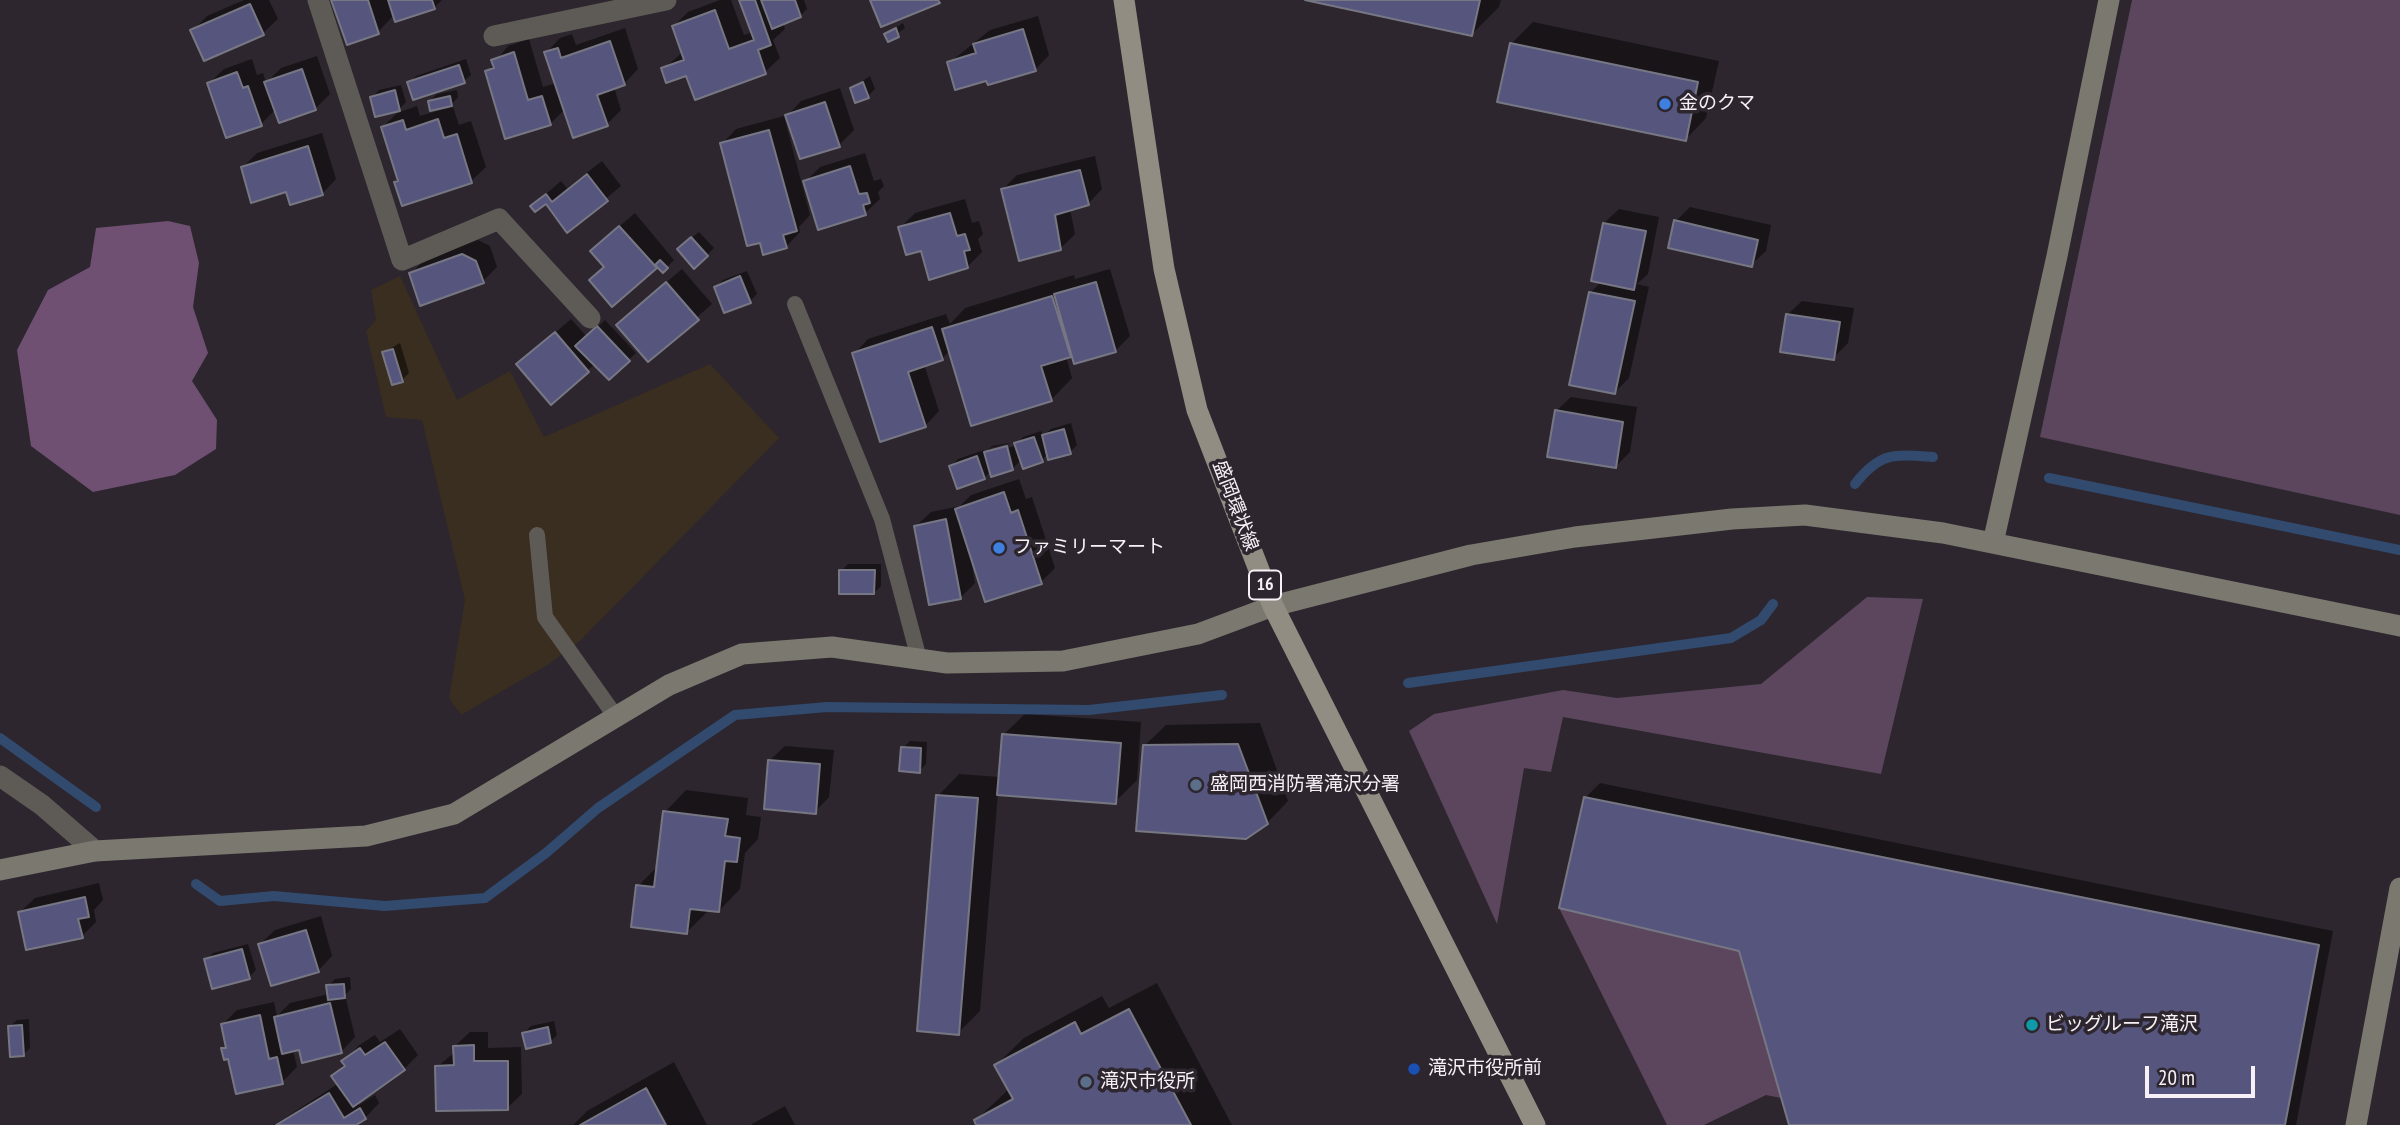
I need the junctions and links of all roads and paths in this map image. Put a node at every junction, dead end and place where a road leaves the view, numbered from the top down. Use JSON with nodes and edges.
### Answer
{"nodes":[{"id":1,"x":318,"y":0,"type":"edge"},
{"id":2,"x":666,"y":0,"type":"edge"},
{"id":3,"x":1124,"y":0,"type":"edge"},
{"id":4,"x":2109,"y":0,"type":"edge"},
{"id":5,"x":494,"y":36,"type":"dead end"},
{"id":6,"x":795,"y":304,"type":"dead end"},
{"id":7,"x":590,"y":318,"type":"dead end"},
{"id":8,"x":537,"y":535,"type":"dead end"},
{"id":9,"x":1993,"y":543,"type":"junction"},
{"id":10,"x":1273,"y":606,"type":"junction"},
{"id":11,"x":2400,"y":626,"type":"edge"},
{"id":12,"x":919,"y":659,"type":"junction"},
{"id":13,"x":616,"y":717,"type":"junction"},
{"id":14,"x":0,"y":776,"type":"edge"},
{"id":15,"x":95,"y":850,"type":"junction"},
{"id":16,"x":0,"y":870,"type":"edge"},
{"id":17,"x":2400,"y":888,"type":"edge"},
{"id":18,"x":1535,"y":1125,"type":"edge"},
{"id":19,"x":2356,"y":1125,"type":"edge"}],
"edges":[{"from":1,"to":7,"type":"street"},
{"from":2,"to":5,"type":"street"},
{"from":3,"to":10,"type":"main road","name":"盛岡環状線","number":"16"},
{"from":4,"to":9,"type":"street"},
{"from":6,"to":12,"type":"lane"},
{"from":8,"to":13,"type":"lane"},
{"from":9,"to":10,"type":"street"},
{"from":9,"to":11,"type":"street"},
{"from":10,"to":12,"type":"street"},
{"from":10,"to":18,"type":"main road","name":"盛岡環状線","number":"16"},
{"from":12,"to":13,"type":"street"},
{"from":13,"to":15,"type":"street"},
{"from":14,"to":15,"type":"street"},
{"from":15,"to":16,"type":"street"},
{"from":17,"to":19,"type":"street"}]}
